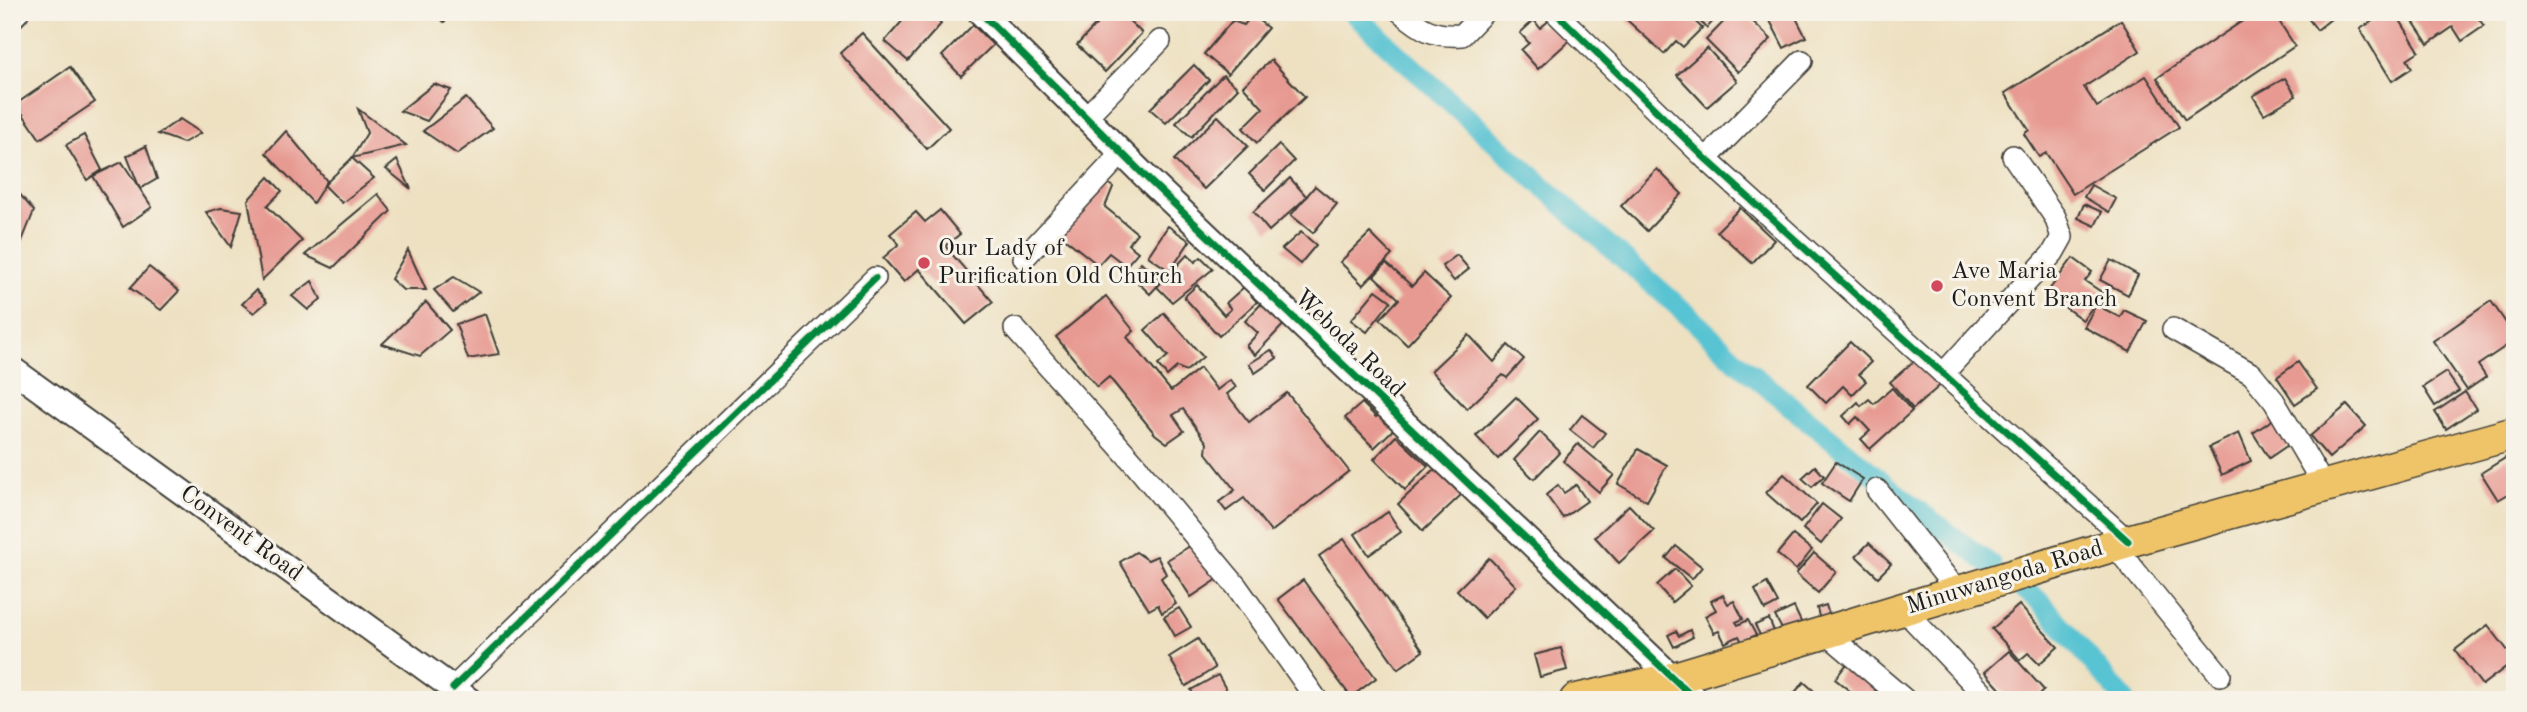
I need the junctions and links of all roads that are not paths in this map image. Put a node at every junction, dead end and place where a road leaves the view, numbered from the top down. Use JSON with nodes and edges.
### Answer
{"nodes":[{"id":1,"x":980,"y":12,"type":"edge"},
{"id":2,"x":1401,"y":12,"type":"edge"},
{"id":3,"x":1484,"y":12,"type":"edge"},
{"id":4,"x":1555,"y":12,"type":"edge"},
{"id":5,"x":1160,"y":41,"type":"dead end"},
{"id":6,"x":1801,"y":61,"type":"dead end"},
{"id":7,"x":1086,"y":117,"type":"junction"},
{"id":8,"x":1122,"y":153,"type":"junction"},
{"id":9,"x":2013,"y":156,"type":"dead end"},
{"id":10,"x":1706,"y":159,"type":"junction"},
{"id":11,"x":1024,"y":258,"type":"dead end"},
{"id":12,"x":874,"y":278,"type":"dead end"},
{"id":13,"x":1015,"y":329,"type":"dead end"},
{"id":14,"x":2172,"y":329,"type":"dead end"},
{"id":15,"x":12,"y":369,"type":"edge"},
{"id":16,"x":1943,"y":373,"type":"junction"},
{"id":17,"x":2515,"y":433,"type":"edge"},
{"id":18,"x":2324,"y":486,"type":"junction"},
{"id":19,"x":1877,"y":490,"type":"dead end"},
{"id":20,"x":2121,"y":543,"type":"junction"},
{"id":21,"x":1958,"y":592,"type":"junction"},
{"id":22,"x":1903,"y":609,"type":"junction"},
{"id":23,"x":1825,"y":632,"type":"junction"},
{"id":24,"x":2220,"y":676,"type":"dead end"},
{"id":25,"x":1671,"y":679,"type":"junction"},
{"id":26,"x":461,"y":694,"type":"edge"},
{"id":27,"x":1317,"y":700,"type":"edge"},
{"id":28,"x":1576,"y":700,"type":"edge"},
{"id":29,"x":1696,"y":700,"type":"edge"},
{"id":30,"x":1905,"y":700,"type":"edge"},
{"id":31,"x":1989,"y":700,"type":"edge"}],
"edges":[{"from":1,"to":7,"type":"street","name":"Weboda Road"},
{"from":2,"to":3,"type":"street"},
{"from":4,"to":10,"type":"street"},
{"from":5,"to":7,"type":"street"},
{"from":6,"to":10,"type":"street"},
{"from":7,"to":8,"type":"street","name":"Weboda Road"},
{"from":8,"to":11,"type":"street"},
{"from":8,"to":25,"type":"street","name":"Weboda Road"},
{"from":9,"to":16,"type":"street"},
{"from":10,"to":16,"type":"street"},
{"from":12,"to":26,"type":"street"},
{"from":13,"to":27,"type":"street"},
{"from":14,"to":18,"type":"street"},
{"from":15,"to":26,"type":"street","name":"Convent Road"},
{"from":16,"to":20,"type":"street"},
{"from":17,"to":18,"type":"main road","name":"Minuwangoda Road"},
{"from":18,"to":20,"type":"main road","name":"Minuwangoda Road"},
{"from":19,"to":21,"type":"street"},
{"from":20,"to":21,"type":"main road","name":"Minuwangoda Road"},
{"from":20,"to":24,"type":"street"},
{"from":21,"to":22,"type":"main road","name":"Minuwangoda Road"},
{"from":22,"to":23,"type":"main road","name":"Minuwangoda Road"},
{"from":22,"to":31,"type":"street"},
{"from":23,"to":25,"type":"main road","name":"Minuwangoda Road"},
{"from":23,"to":30,"type":"street"},
{"from":25,"to":28,"type":"main road","name":"Minuwangoda Road"},
{"from":25,"to":29,"type":"street","name":"Weboda Road"}]}
